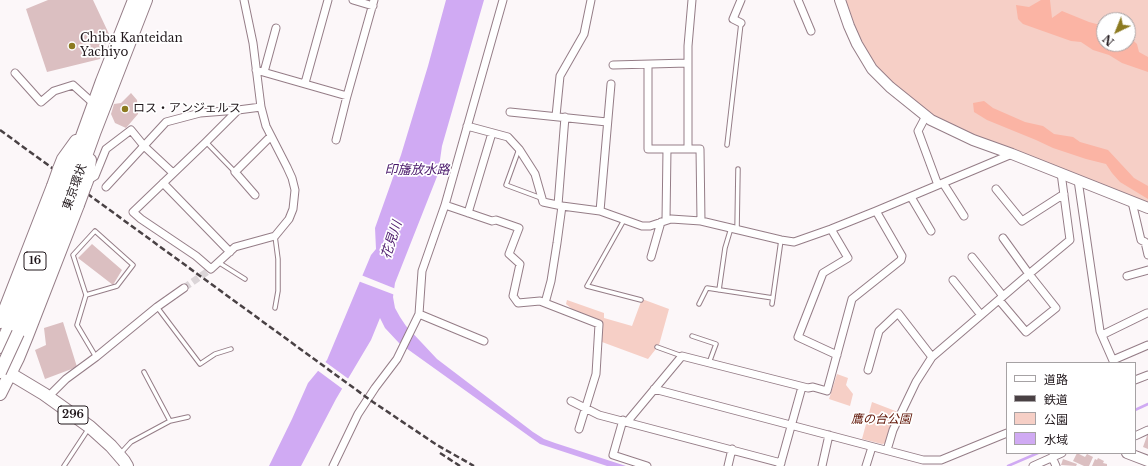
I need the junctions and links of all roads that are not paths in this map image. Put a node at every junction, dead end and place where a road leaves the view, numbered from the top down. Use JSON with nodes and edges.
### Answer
{"nodes":[{"id":1,"x":134,"y":0,"type":"edge"},
{"id":2,"x":146,"y":0,"type":"edge"},
{"id":3,"x":244,"y":0,"type":"edge"},
{"id":4,"x":328,"y":0,"type":"edge"},
{"id":5,"x":353,"y":0,"type":"edge"},
{"id":6,"x":503,"y":0,"type":"edge"},
{"id":7,"x":591,"y":0,"type":"edge"},
{"id":8,"x":692,"y":0,"type":"edge"},
{"id":9,"x":741,"y":0,"type":"edge"},
{"id":10,"x":798,"y":0,"type":"edge"},
{"id":11,"x":840,"y":0,"type":"edge"},
{"id":12,"x":373,"y":3,"type":"edge"},
{"id":13,"x":741,"y":23,"type":"joint"},
{"id":14,"x":276,"y":28,"type":"dead end"},
{"id":15,"x":811,"y":31,"type":"dead end"},
{"id":16,"x":688,"y":63,"type":"junction"},
{"id":17,"x":613,"y":65,"type":"dead end"},
{"id":18,"x":648,"y":65,"type":"junction"},
{"id":19,"x":256,"y":70,"type":"junction"},
{"id":20,"x":264,"y":72,"type":"junction"},
{"id":21,"x":15,"y":73,"type":"dead end"},
{"id":22,"x":305,"y":83,"type":"junction"},
{"id":23,"x":611,"y":84,"type":"dead end"},
{"id":24,"x":347,"y":96,"type":"junction"},
{"id":25,"x":94,"y":104,"type":"junction"},
{"id":26,"x":261,"y":107,"type":"junction"},
{"id":27,"x":238,"y":110,"type":"junction"},
{"id":28,"x":510,"y":112,"type":"dead end"},
{"id":29,"x":556,"y":116,"type":"junction"},
{"id":30,"x":926,"y":116,"type":"junction"},
{"id":31,"x":565,"y":117,"type":"junction"},
{"id":32,"x":607,"y":122,"type":"junction"},
{"id":33,"x":467,"y":126,"type":"junction"},
{"id":34,"x":90,"y":129,"type":"junction"},
{"id":35,"x":492,"y":133,"type":"junction"},
{"id":36,"x":271,"y":136,"type":"junction"},
{"id":37,"x":336,"y":140,"type":"dead end"},
{"id":38,"x":206,"y":142,"type":"junction"},
{"id":39,"x":727,"y":145,"type":"dead end"},
{"id":40,"x":144,"y":146,"type":"junction"},
{"id":41,"x":688,"y":148,"type":"junction"},
{"id":42,"x":519,"y":149,"type":"junction"},
{"id":43,"x":667,"y":149,"type":"junction"},
{"id":44,"x":1012,"y":154,"type":"junction"},
{"id":45,"x":738,"y":169,"type":"dead end"},
{"id":46,"x":235,"y":172,"type":"junction"},
{"id":47,"x":173,"y":173,"type":"junction"},
{"id":48,"x":1061,"y":173,"type":"junction"},
{"id":49,"x":75,"y":178,"type":"junction"},
{"id":50,"x":1078,"y":180,"type":"junction"},
{"id":51,"x":163,"y":183,"type":"junction"},
{"id":52,"x":941,"y":184,"type":"junction"},
{"id":53,"x":106,"y":187,"type":"dead end"},
{"id":54,"x":996,"y":189,"type":"dead end"},
{"id":55,"x":1064,"y":194,"type":"junction"},
{"id":56,"x":66,"y":195,"type":"junction"},
{"id":57,"x":255,"y":195,"type":"dead end"},
{"id":58,"x":911,"y":197,"type":"junction"},
{"id":59,"x":542,"y":198,"type":"junction"},
{"id":60,"x":1132,"y":202,"type":"junction"},
{"id":61,"x":445,"y":205,"type":"junction"},
{"id":62,"x":560,"y":206,"type":"junction"},
{"id":63,"x":1148,"y":208,"type":"edge"},
{"id":64,"x":600,"y":211,"type":"junction"},
{"id":65,"x":876,"y":211,"type":"junction"},
{"id":66,"x":468,"y":213,"type":"junction"},
{"id":67,"x":964,"y":216,"type":"dead end"},
{"id":68,"x":624,"y":220,"type":"junction"},
{"id":69,"x":664,"y":221,"type":"junction"},
{"id":70,"x":701,"y":221,"type":"junction"},
{"id":71,"x":734,"y":229,"type":"junction"},
{"id":72,"x":831,"y":229,"type":"junction"},
{"id":73,"x":931,"y":230,"type":"dead end"},
{"id":74,"x":275,"y":236,"type":"junction"},
{"id":75,"x":1003,"y":238,"type":"dead end"},
{"id":76,"x":781,"y":240,"type":"junction"},
{"id":77,"x":230,"y":252,"type":"junction"},
{"id":78,"x":1148,"y":255,"type":"edge"},
{"id":79,"x":651,"y":257,"type":"dead end"},
{"id":80,"x":972,"y":257,"type":"dead end"},
{"id":81,"x":218,"y":262,"type":"junction"},
{"id":82,"x":1148,"y":270,"type":"edge"},
{"id":83,"x":1029,"y":274,"type":"junction"},
{"id":84,"x":1127,"y":276,"type":"dead end"},
{"id":85,"x":245,"y":279,"type":"dead end"},
{"id":86,"x":953,"y":280,"type":"dead end"},
{"id":87,"x":184,"y":288,"type":"tunnel mouth"},
{"id":88,"x":719,"y":290,"type":"junction"},
{"id":89,"x":86,"y":295,"type":"junction"},
{"id":90,"x":773,"y":298,"type":"junction"},
{"id":91,"x":1001,"y":298,"type":"junction"},
{"id":92,"x":641,"y":300,"type":"dead end"},
{"id":93,"x":545,"y":302,"type":"junction"},
{"id":94,"x":699,"y":304,"type":"dead end"},
{"id":95,"x":772,"y":304,"type":"dead end"},
{"id":96,"x":157,"y":307,"type":"junction"},
{"id":97,"x":275,"y":308,"type":"dead end"},
{"id":98,"x":1147,"y":313,"type":"dead end"},
{"id":99,"x":419,"y":314,"type":"junction"},
{"id":100,"x":982,"y":315,"type":"junction"},
{"id":101,"x":9,"y":328,"type":"edge"},
{"id":102,"x":1102,"y":335,"type":"junction"},
{"id":103,"x":692,"y":336,"type":"dead end"},
{"id":104,"x":484,"y":341,"type":"dead end"},
{"id":105,"x":1148,"y":345,"type":"edge"},
{"id":106,"x":0,"y":347,"type":"edge"},
{"id":107,"x":657,"y":347,"type":"dead end"},
{"id":108,"x":230,"y":349,"type":"dead end"},
{"id":109,"x":836,"y":355,"type":"junction"},
{"id":110,"x":682,"y":356,"type":"junction"},
{"id":111,"x":96,"y":357,"type":"junction"},
{"id":112,"x":932,"y":357,"type":"junction"},
{"id":113,"x":1114,"y":362,"type":"edge"},
{"id":114,"x":708,"y":363,"type":"junction"},
{"id":115,"x":868,"y":370,"type":"dead end"},
{"id":116,"x":3,"y":371,"type":"edge"},
{"id":117,"x":144,"y":372,"type":"dead end"},
{"id":118,"x":1148,"y":375,"type":"edge"},
{"id":119,"x":1136,"y":380,"type":"edge"},
{"id":120,"x":802,"y":387,"type":"junction"},
{"id":121,"x":654,"y":389,"type":"junction"},
{"id":122,"x":0,"y":394,"type":"edge"},
{"id":123,"x":48,"y":397,"type":"junction"},
{"id":124,"x":571,"y":400,"type":"dead end"},
{"id":125,"x":585,"y":408,"type":"junction"},
{"id":126,"x":188,"y":417,"type":"dead end"},
{"id":127,"x":170,"y":421,"type":"junction"},
{"id":128,"x":625,"y":421,"type":"junction"},
{"id":129,"x":791,"y":425,"type":"junction"},
{"id":130,"x":90,"y":427,"type":"junction"},
{"id":131,"x":579,"y":429,"type":"dead end"},
{"id":132,"x":1148,"y":430,"type":"edge"},
{"id":133,"x":1006,"y":433,"type":"edge"},
{"id":134,"x":829,"y":435,"type":"junction"},
{"id":135,"x":1136,"y":436,"type":"edge"},
{"id":136,"x":872,"y":447,"type":"junction"},
{"id":137,"x":732,"y":450,"type":"junction"},
{"id":138,"x":887,"y":450,"type":"junction"},
{"id":139,"x":1060,"y":454,"type":"edge"},
{"id":140,"x":1130,"y":454,"type":"edge"},
{"id":141,"x":118,"y":455,"type":"junction"},
{"id":142,"x":1052,"y":458,"type":"junction"},
{"id":143,"x":1148,"y":461,"type":"edge"},
{"id":144,"x":781,"y":464,"type":"edge"},
{"id":145,"x":64,"y":466,"type":"edge"},
{"id":146,"x":127,"y":466,"type":"edge"},
{"id":147,"x":333,"y":466,"type":"edge"},
{"id":148,"x":648,"y":466,"type":"edge"},
{"id":149,"x":728,"y":466,"type":"edge"},
{"id":150,"x":822,"y":466,"type":"edge"},
{"id":151,"x":866,"y":466,"type":"edge"},
{"id":152,"x":1033,"y":466,"type":"edge"},
{"id":153,"x":1056,"y":466,"type":"edge"}],
"edges":[{"from":1,"to":25,"type":"highway","name":"東京環状","number":"16"},
{"from":2,"to":34,"type":"highway","name":"東京環状","number":"16"},
{"from":3,"to":19,"type":"street"},
{"from":4,"to":22,"type":"street"},
{"from":5,"to":12,"type":"street"},
{"from":6,"to":33,"type":"street"},
{"from":7,"to":29,"type":"street"},
{"from":8,"to":16,"type":"street"},
{"from":9,"to":13,"type":"street"},
{"from":10,"to":15,"type":"street"},
{"from":11,"to":30,"type":"street"},
{"from":12,"to":24,"type":"street"},
{"from":13,"to":39,"type":"lane"},
{"from":14,"to":20,"type":"street"},
{"from":16,"to":18,"type":"street"},
{"from":16,"to":41,"type":"street"},
{"from":17,"to":18,"type":"street"},
{"from":18,"to":43,"type":"street"},
{"from":19,"to":20,"type":"street"},
{"from":19,"to":26,"type":"street"},
{"from":20,"to":22,"type":"street"},
{"from":21,"to":25,"type":"street"},
{"from":22,"to":24,"type":"street"},
{"from":23,"to":32,"type":"street"},
{"from":24,"to":37,"type":"street"},
{"from":25,"to":34,"type":"highway","name":"東京環状","number":"16"},
{"from":26,"to":27,"type":"street"},
{"from":26,"to":36,"type":"street"},
{"from":27,"to":38,"type":"street"},
{"from":27,"to":40,"type":"street"},
{"from":28,"to":29,"type":"street"},
{"from":29,"to":31,"type":"street"},
{"from":30,"to":44,"type":"street"},
{"from":30,"to":52,"type":"street"},
{"from":31,"to":32,"type":"street"},
{"from":31,"to":62,"type":"street"},
{"from":32,"to":64,"type":"street"},
{"from":33,"to":35,"type":"street"},
{"from":33,"to":61,"type":"street"},
{"from":34,"to":49,"type":"highway","name":"東京環状","number":"16"},
{"from":34,"to":49,"type":"highway"},
{"from":35,"to":42,"type":"street"},
{"from":35,"to":66,"type":"street"},
{"from":36,"to":46,"type":"street"},
{"from":36,"to":74,"type":"street"},
{"from":38,"to":46,"type":"lane"},
{"from":38,"to":47,"type":"street"},
{"from":40,"to":47,"type":"street"},
{"from":40,"to":49,"type":"street"},
{"from":40,"to":53,"type":"street"},
{"from":41,"to":43,"type":"street"},
{"from":41,"to":70,"type":"street"},
{"from":42,"to":59,"type":"street"},
{"from":42,"to":59,"type":"lane"},
{"from":43,"to":69,"type":"street"},
{"from":44,"to":48,"type":"street"},
{"from":44,"to":52,"type":"street"},
{"from":45,"to":71,"type":"lane"},
{"from":46,"to":57,"type":"street"},
{"from":47,"to":51,"type":"street"},
{"from":48,"to":50,"type":"street"},
{"from":48,"to":55,"type":"street"},
{"from":49,"to":56,"type":"highway","name":"東京環状","number":"16","bridge":true},
{"from":49,"to":56,"type":"highway","bridge":true},
{"from":50,"to":60,"type":"street"},
{"from":50,"to":102,"type":"street"},
{"from":51,"to":77,"type":"street"},
{"from":51,"to":81,"type":"street"},
{"from":52,"to":58,"type":"street"},
{"from":52,"to":67,"type":"street"},
{"from":54,"to":55,"type":"street"},
{"from":55,"to":83,"type":"street"},
{"from":56,"to":101,"type":"highway"},
{"from":56,"to":101,"type":"highway","name":"東京環状","number":"16"},
{"from":56,"to":116,"type":"highway"},
{"from":58,"to":65,"type":"street"},
{"from":58,"to":73,"type":"street"},
{"from":59,"to":62,"type":"street"},
{"from":60,"to":63,"type":"street"},
{"from":60,"to":78,"type":"street"},
{"from":61,"to":66,"type":"street"},
{"from":61,"to":99,"type":"street"},
{"from":62,"to":64,"type":"street"},
{"from":62,"to":93,"type":"street"},
{"from":64,"to":68,"type":"street"},
{"from":65,"to":72,"type":"street"},
{"from":65,"to":109,"type":"street"},
{"from":66,"to":93,"type":"street"},
{"from":68,"to":69,"type":"street"},
{"from":68,"to":92,"type":"lane"},
{"from":69,"to":70,"type":"street"},
{"from":69,"to":79,"type":"street"},
{"from":70,"to":71,"type":"street"},
{"from":71,"to":76,"type":"street"},
{"from":71,"to":88,"type":"lane"},
{"from":72,"to":76,"type":"street"},
{"from":72,"to":109,"type":"street"},
{"from":74,"to":77,"type":"street"},
{"from":74,"to":97,"type":"lane"},
{"from":75,"to":83,"type":"street"},
{"from":76,"to":90,"type":"lane"},
{"from":77,"to":81,"type":"street"},
{"from":80,"to":91,"type":"street"},
{"from":81,"to":85,"type":"lane"},
{"from":82,"to":84,"type":"street"},
{"from":83,"to":91,"type":"street"},
{"from":83,"to":91,"type":"street"},
{"from":86,"to":100,"type":"street"},
{"from":87,"to":96,"type":"street"},
{"from":88,"to":90,"type":"lane"},
{"from":88,"to":94,"type":"lane"},
{"from":89,"to":89,"type":"lane"},
{"from":89,"to":111,"type":"lane"},
{"from":90,"to":95,"type":"lane"},
{"from":91,"to":100,"type":"street"},
{"from":93,"to":125,"type":"street"},
{"from":96,"to":108,"type":"lane"},
{"from":96,"to":111,"type":"street"},
{"from":98,"to":102,"type":"street"},
{"from":99,"to":104,"type":"street"},
{"from":99,"to":147,"type":"street"},
{"from":100,"to":112,"type":"street"},
{"from":101,"to":106,"type":"highway","name":"東京環状","number":"16"},
{"from":101,"to":116,"type":"highway","name":"東京環状","number":"16","bridge":true},
{"from":102,"to":113,"type":"street"},
{"from":103,"to":114,"type":"lane"},
{"from":105,"to":113,"type":"street"},
{"from":107,"to":110,"type":"lane"},
{"from":109,"to":120,"type":"street"},
{"from":110,"to":114,"type":"street"},
{"from":110,"to":121,"type":"street"},
{"from":111,"to":123,"type":"street"},
{"from":112,"to":115,"type":"street"},
{"from":112,"to":138,"type":"street"},
{"from":114,"to":120,"type":"street"},
{"from":116,"to":122,"type":"highway","number":"16"},
{"from":116,"to":123,"type":"highway","number":"296"},
{"from":117,"to":127,"type":"lane"},
{"from":118,"to":119,"type":"street"},
{"from":120,"to":129,"type":"street"},
{"from":121,"to":128,"type":"street"},
{"from":121,"to":129,"type":"street"},
{"from":123,"to":130,"type":"highway","number":"296"},
{"from":124,"to":125,"type":"street"},
{"from":125,"to":128,"type":"street"},
{"from":125,"to":131,"type":"street"},
{"from":126,"to":127,"type":"lane"},
{"from":127,"to":141,"type":"lane"},
{"from":128,"to":137,"type":"street"},
{"from":128,"to":148,"type":"street"},
{"from":129,"to":134,"type":"street"},
{"from":129,"to":144,"type":"street"},
{"from":130,"to":141,"type":"highway","number":"296"},
{"from":130,"to":145,"type":"lane"},
{"from":132,"to":135,"type":"street"},
{"from":133,"to":138,"type":"street"},
{"from":134,"to":136,"type":"street"},
{"from":134,"to":150,"type":"street"},
{"from":136,"to":138,"type":"street"},
{"from":136,"to":151,"type":"street"},
{"from":137,"to":144,"type":"street"},
{"from":137,"to":149,"type":"street"},
{"from":139,"to":142,"type":"street"},
{"from":140,"to":143,"type":"street"},
{"from":141,"to":146,"type":"highway","number":"296"},
{"from":142,"to":152,"type":"street"},
{"from":142,"to":153,"type":"street"}]}
